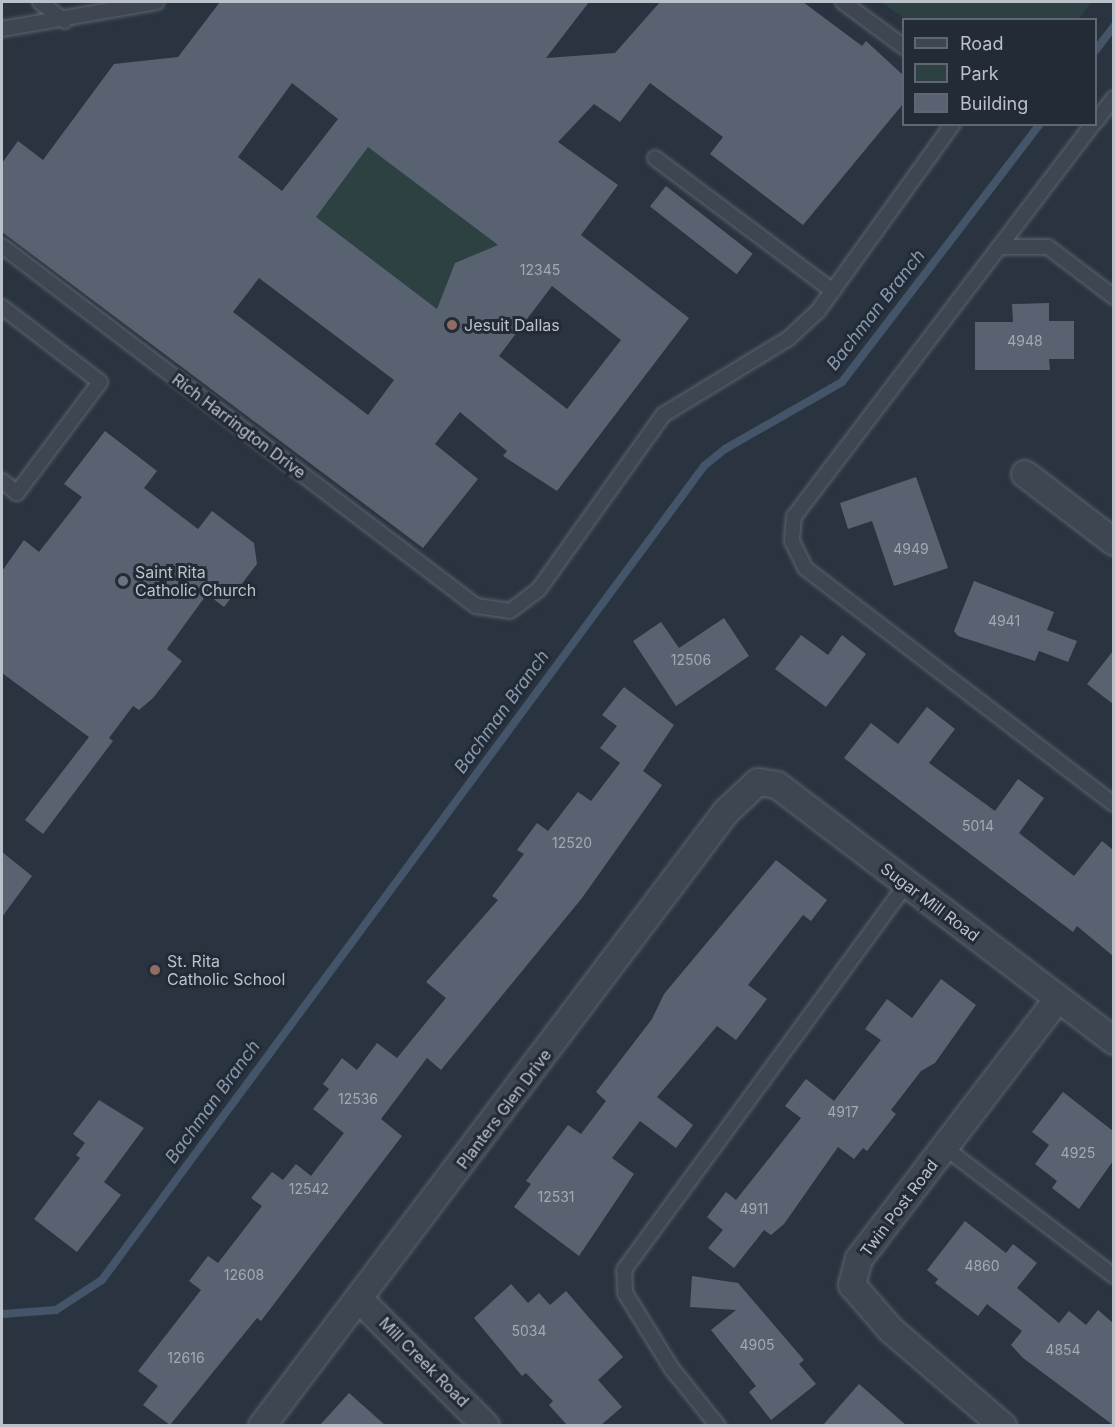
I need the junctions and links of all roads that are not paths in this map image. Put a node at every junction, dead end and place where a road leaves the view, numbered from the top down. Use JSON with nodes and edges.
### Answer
{"nodes":[{"id":1,"x":40,"y":2,"type":"edge"},
{"id":2,"x":157,"y":2,"type":"edge"},
{"id":3,"x":843,"y":2,"type":"edge"},
{"id":4,"x":64,"y":21,"type":"junction"},
{"id":5,"x":2,"y":29,"type":"edge"},
{"id":6,"x":902,"y":46,"type":"edge"},
{"id":7,"x":1113,"y":98,"type":"edge"},
{"id":8,"x":1097,"y":119,"type":"edge"},
{"id":9,"x":952,"y":126,"type":"edge"},
{"id":10,"x":1092,"y":126,"type":"edge"},
{"id":11,"x":655,"y":158,"type":"dead end"},
{"id":12,"x":2,"y":246,"type":"edge"},
{"id":13,"x":1000,"y":247,"type":"junction"},
{"id":14,"x":832,"y":291,"type":"junction"},
{"id":15,"x":1113,"y":297,"type":"edge"},
{"id":16,"x":2,"y":307,"type":"edge"},
{"id":17,"x":1025,"y":474,"type":"dead end"},
{"id":18,"x":2,"y":481,"type":"edge"},
{"id":19,"x":1113,"y":542,"type":"edge"},
{"id":20,"x":744,"y":791,"type":"joint"},
{"id":21,"x":1113,"y":804,"type":"edge"},
{"id":22,"x":906,"y":885,"type":"junction"},
{"id":23,"x":1058,"y":999,"type":"junction"},
{"id":24,"x":1113,"y":1041,"type":"edge"},
{"id":25,"x":944,"y":1147,"type":"junction"},
{"id":26,"x":1113,"y":1276,"type":"edge"},
{"id":27,"x":360,"y":1300,"type":"junction"},
{"id":28,"x":262,"y":1425,"type":"edge"},
{"id":29,"x":486,"y":1425,"type":"edge"},
{"id":30,"x":718,"y":1425,"type":"edge"},
{"id":31,"x":1003,"y":1425,"type":"edge"}],
"edges":[{"from":1,"to":4,"type":"lane"},
{"from":2,"to":4,"type":"lane"},
{"from":3,"to":6,"type":"lane"},
{"from":4,"to":5,"type":"lane"},
{"from":7,"to":8,"type":"lane"},
{"from":9,"to":14,"type":"lane"},
{"from":10,"to":13,"type":"lane"},
{"from":11,"to":14,"type":"lane"},
{"from":12,"to":14,"type":"lane","name":"Rich Harrington Drive"},
{"from":13,"to":15,"type":"lane"},
{"from":13,"to":21,"type":"lane"},
{"from":16,"to":18,"type":"lane"},
{"from":17,"to":19,"type":"street"},
{"from":20,"to":22,"type":"street","name":"Sugar Mill Road"},
{"from":20,"to":27,"type":"street","name":"Planters Glen Drive"},
{"from":22,"to":23,"type":"street","name":"Sugar Mill Road"},
{"from":22,"to":30,"type":"lane"},
{"from":23,"to":24,"type":"street","name":"Sugar Mill Road"},
{"from":23,"to":25,"type":"street","name":"Twin Post Road"},
{"from":25,"to":26,"type":"lane"},
{"from":25,"to":31,"type":"street","name":"Twin Post Road"},
{"from":27,"to":28,"type":"street","name":"Planters Glen Drive"},
{"from":27,"to":29,"type":"street","name":"Mill Creek Road"}]}
